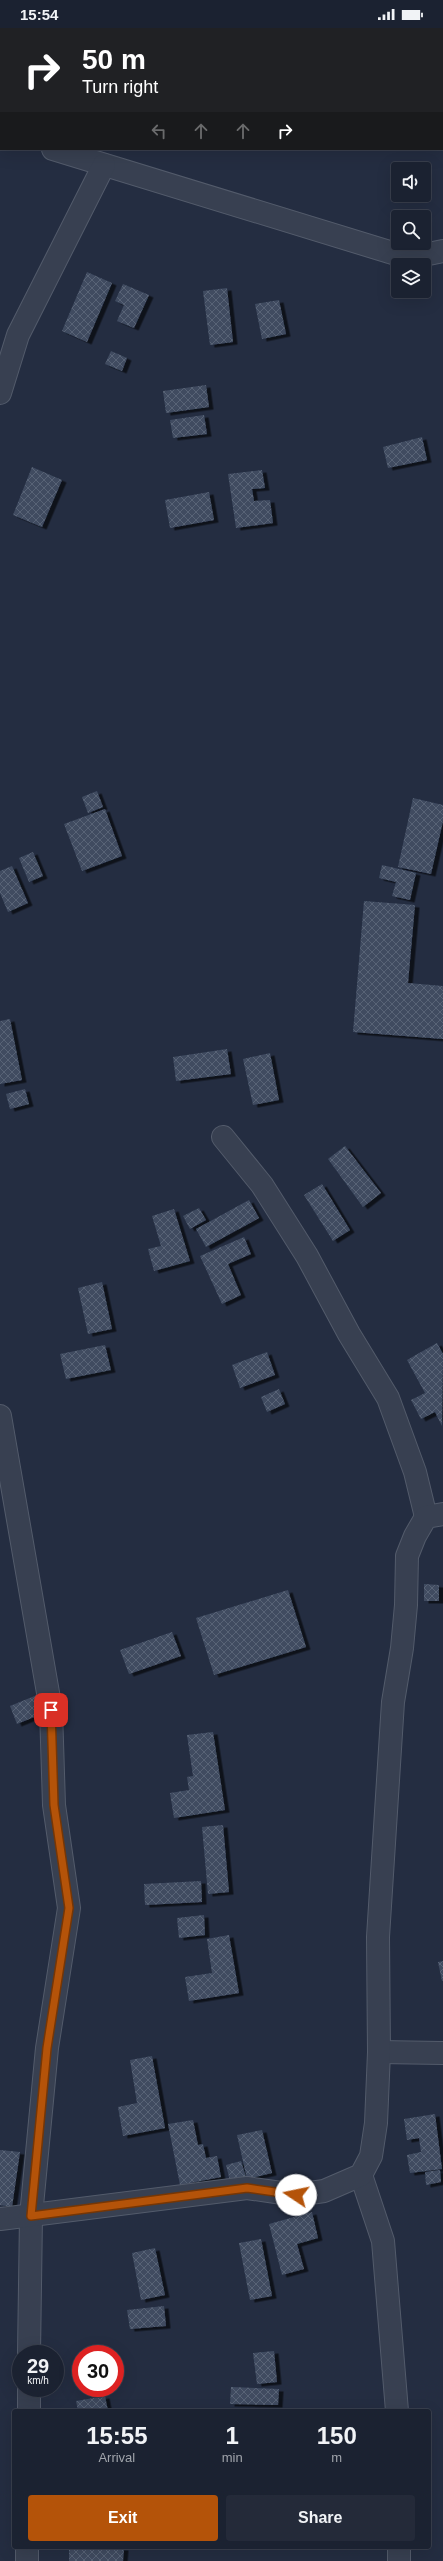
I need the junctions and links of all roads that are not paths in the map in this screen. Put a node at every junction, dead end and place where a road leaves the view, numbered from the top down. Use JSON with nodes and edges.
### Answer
{"nodes":[{"id":1,"x":56,"y":150,"type":"edge"},
{"id":2,"x":104,"y":165,"type":"junction"},
{"id":3,"x":443,"y":251,"type":"edge"},
{"id":4,"x":0,"y":393,"type":"edge"},
{"id":5,"x":222,"y":1136,"type":"dead end"},
{"id":6,"x":0,"y":1416,"type":"edge"},
{"id":7,"x":434,"y":1516,"type":"edge"},
{"id":8,"x":379,"y":2052,"type":"junction"},
{"id":9,"x":443,"y":2053,"type":"edge"},
{"id":10,"x":361,"y":2175,"type":"junction"},
{"id":11,"x":31,"y":2216,"type":"junction"},
{"id":12,"x":0,"y":2219,"type":"edge"},
{"id":13,"x":29,"y":2345,"type":"edge"},
{"id":14,"x":29,"y":2397,"type":"edge"},
{"id":15,"x":28,"y":2409,"type":"edge"},
{"id":16,"x":397,"y":2409,"type":"edge"},
{"id":17,"x":27,"y":2549,"type":"edge"},
{"id":18,"x":399,"y":2549,"type":"edge"},
{"id":19,"x":27,"y":2561,"type":"edge"},
{"id":20,"x":399,"y":2561,"type":"edge"}],
"edges":[{"from":1,"to":2,"type":"street"},
{"from":2,"to":3,"type":"street"},
{"from":2,"to":4,"type":"street"},
{"from":5,"to":7,"type":"street"},
{"from":6,"to":11,"type":"street"},
{"from":7,"to":8,"type":"street"},
{"from":8,"to":9,"type":"street"},
{"from":8,"to":10,"type":"street"},
{"from":10,"to":11,"type":"street"},
{"from":10,"to":16,"type":"street"},
{"from":11,"to":12,"type":"street"},
{"from":11,"to":13,"type":"street"},
{"from":14,"to":15,"type":"street"},
{"from":17,"to":19,"type":"street"},
{"from":18,"to":20,"type":"street"}]}
